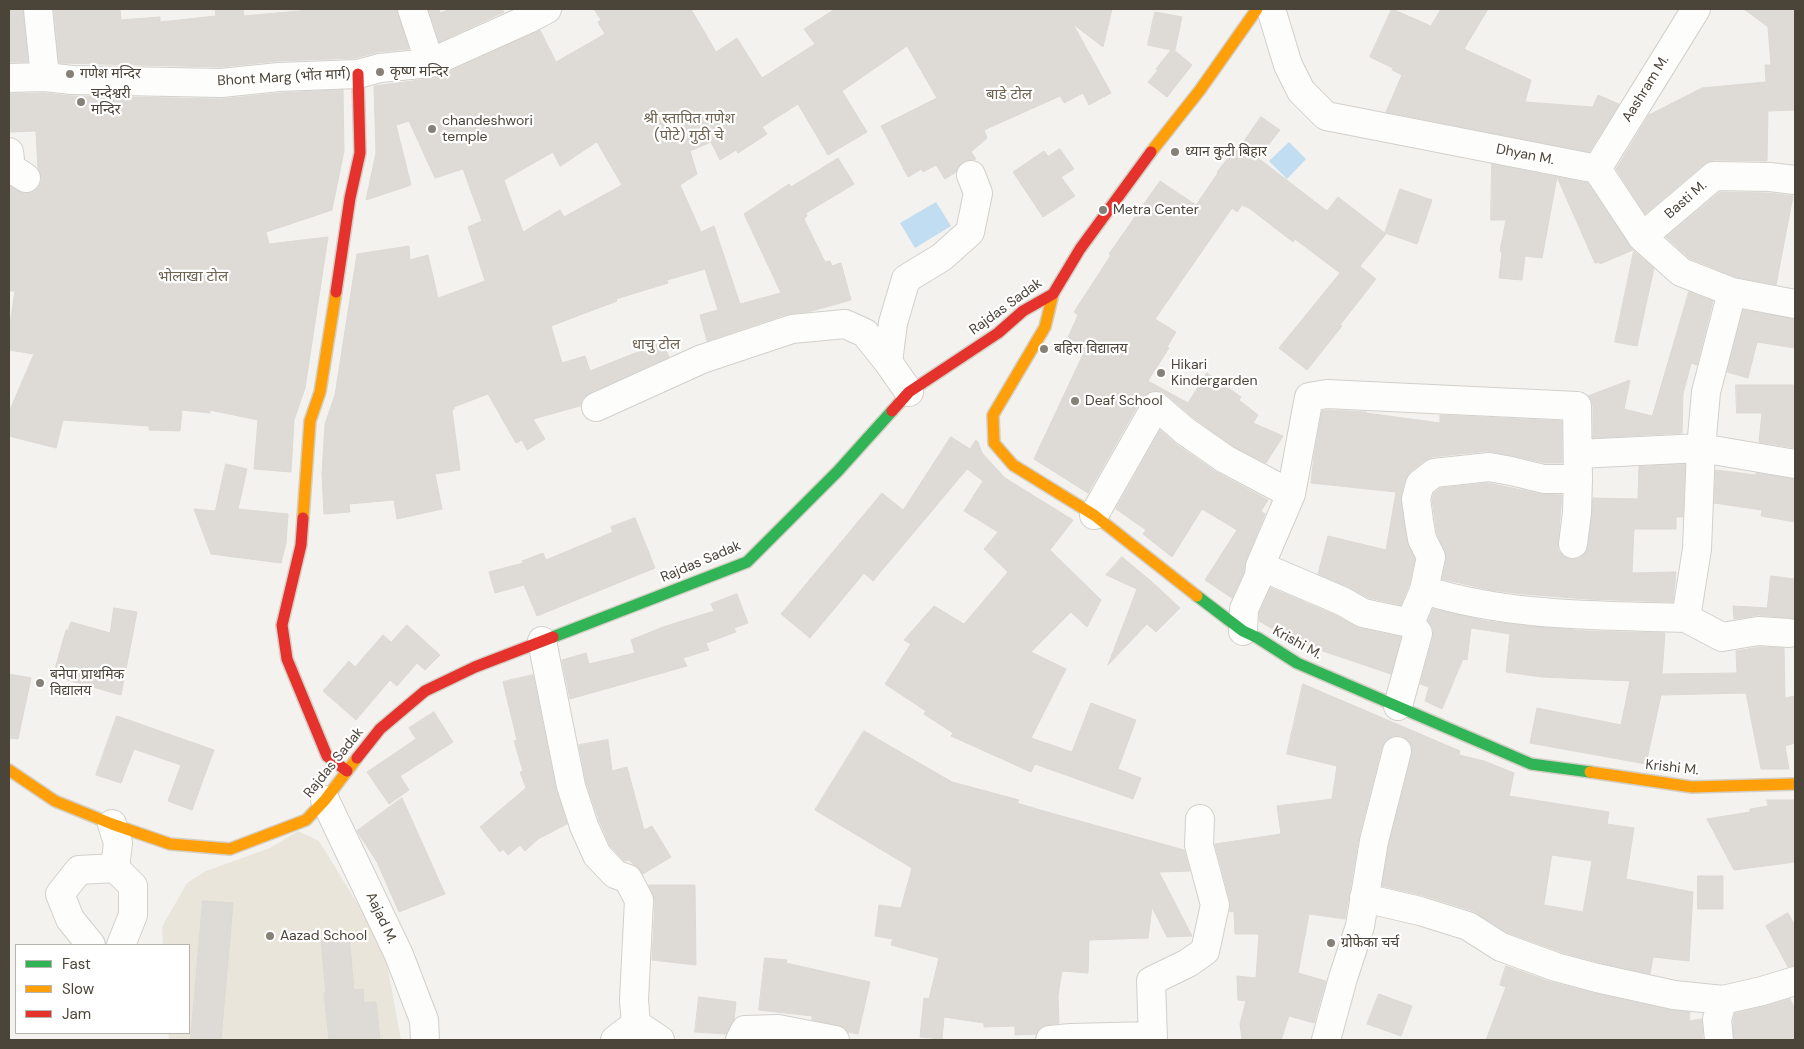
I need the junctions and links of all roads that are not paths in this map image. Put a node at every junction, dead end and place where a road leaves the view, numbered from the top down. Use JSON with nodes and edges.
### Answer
{"nodes":[{"id":1,"x":38,"y":9,"type":"edge"},
{"id":2,"x":412,"y":9,"type":"edge"},
{"id":3,"x":547,"y":9,"type":"edge"},
{"id":4,"x":1257,"y":9,"type":"edge"},
{"id":5,"x":1271,"y":9,"type":"edge"},
{"id":6,"x":1696,"y":9,"type":"edge"},
{"id":7,"x":430,"y":63,"type":"junction"},
{"id":8,"x":358,"y":74,"type":"junction"},
{"id":9,"x":45,"y":77,"type":"junction"},
{"id":10,"x":9,"y":78,"type":"edge"},
{"id":11,"x":9,"y":152,"type":"edge"},
{"id":12,"x":1597,"y":170,"type":"junction"},
{"id":13,"x":971,"y":175,"type":"dead end"},
{"id":14,"x":26,"y":178,"type":"dead end"},
{"id":15,"x":1795,"y":180,"type":"edge"},
{"id":16,"x":1642,"y":237,"type":"junction"},
{"id":17,"x":1732,"y":292,"type":"junction"},
{"id":18,"x":1053,"y":294,"type":"junction"},
{"id":19,"x":1795,"y":304,"type":"edge"},
{"id":20,"x":888,"y":362,"type":"junction"},
{"id":21,"x":909,"y":392,"type":"junction"},
{"id":22,"x":596,"y":407,"type":"dead end"},
{"id":23,"x":1700,"y":448,"type":"junction"},
{"id":24,"x":1795,"y":464,"type":"edge"},
{"id":25,"x":1578,"y":466,"type":"junction"},
{"id":26,"x":1291,"y":494,"type":"junction"},
{"id":27,"x":1094,"y":515,"type":"junction"},
{"id":28,"x":1573,"y":544,"type":"dead end"},
{"id":29,"x":1260,"y":566,"type":"junction"},
{"id":30,"x":1424,"y":590,"type":"junction"},
{"id":31,"x":1686,"y":618,"type":"junction"},
{"id":32,"x":1410,"y":623,"type":"junction"},
{"id":33,"x":1243,"y":631,"type":"junction"},
{"id":34,"x":1789,"y":633,"type":"dead end"},
{"id":35,"x":542,"y":642,"type":"junction"},
{"id":36,"x":1398,"y":706,"type":"junction"},
{"id":37,"x":1397,"y":751,"type":"dead end"},
{"id":38,"x":9,"y":770,"type":"edge"},
{"id":39,"x":347,"y":771,"type":"junction"},
{"id":40,"x":1795,"y":784,"type":"edge"},
{"id":41,"x":325,"y":800,"type":"junction"},
{"id":42,"x":1200,"y":819,"type":"dead end"},
{"id":43,"x":112,"y":824,"type":"junction"},
{"id":44,"x":115,"y":868,"type":"junction"},
{"id":45,"x":1364,"y":898,"type":"junction"},
{"id":46,"x":90,"y":944,"type":"edge"},
{"id":47,"x":121,"y":944,"type":"edge"},
{"id":48,"x":1795,"y":981,"type":"edge"},
{"id":49,"x":1723,"y":1000,"type":"junction"},
{"id":50,"x":626,"y":1032,"type":"edge"},
{"id":51,"x":1152,"y":1038,"type":"edge"},
{"id":52,"x":425,"y":1040,"type":"edge"},
{"id":53,"x":660,"y":1040,"type":"edge"},
{"id":54,"x":740,"y":1040,"type":"edge"},
{"id":55,"x":835,"y":1040,"type":"edge"},
{"id":56,"x":1050,"y":1040,"type":"edge"},
{"id":57,"x":1326,"y":1040,"type":"edge"},
{"id":58,"x":1719,"y":1040,"type":"edge"}],
"edges":[{"from":1,"to":9,"type":"street"},
{"from":2,"to":7,"type":"street"},
{"from":3,"to":7,"type":"street","name":"Bhont Marg (भाेंत मार्ग)"},
{"from":4,"to":18,"type":"street","name":"Rajdas Sadak"},
{"from":5,"to":12,"type":"street","name":"Dhyan M."},
{"from":6,"to":12,"type":"street","name":"Aashram M."},
{"from":7,"to":8,"type":"street","name":"Bhont Marg (भाेंत मार्ग)"},
{"from":8,"to":9,"type":"street","name":"Bhont Marg (भाेंत मार्ग)"},
{"from":8,"to":39,"type":"street"},
{"from":9,"to":10,"type":"street","name":"Bhont Marg (भाेंत मार्ग)"},
{"from":11,"to":14,"type":"street"},
{"from":12,"to":16,"type":"street"},
{"from":13,"to":20,"type":"street"},
{"from":15,"to":16,"type":"street","name":"Basti M."},
{"from":16,"to":17,"type":"street"},
{"from":17,"to":19,"type":"street"},
{"from":17,"to":23,"type":"street"},
{"from":18,"to":21,"type":"street","name":"Rajdas Sadak"},
{"from":18,"to":27,"type":"street","name":"Krishi M."},
{"from":20,"to":21,"type":"street"},
{"from":20,"to":22,"type":"street"},
{"from":21,"to":35,"type":"street","name":"Rajdas Sadak"},
{"from":23,"to":24,"type":"street"},
{"from":23,"to":25,"type":"street"},
{"from":23,"to":31,"type":"street"},
{"from":25,"to":26,"type":"street"},
{"from":25,"to":28,"type":"street"},
{"from":25,"to":30,"type":"street"},
{"from":26,"to":27,"type":"street"},
{"from":26,"to":29,"type":"street"},
{"from":27,"to":33,"type":"street","name":"Krishi M."},
{"from":29,"to":32,"type":"street"},
{"from":29,"to":33,"type":"street"},
{"from":30,"to":31,"type":"street"},
{"from":30,"to":32,"type":"street"},
{"from":31,"to":34,"type":"street"},
{"from":32,"to":36,"type":"street"},
{"from":33,"to":36,"type":"street","name":"Krishi M."},
{"from":35,"to":39,"type":"street","name":"Rajdas Sadak"},
{"from":35,"to":50,"type":"street"},
{"from":36,"to":40,"type":"street","name":"Krishi M."},
{"from":37,"to":45,"type":"street"},
{"from":38,"to":43,"type":"street","name":"Rajdas Sadak"},
{"from":39,"to":41,"type":"street","name":"Rajdas Sadak"},
{"from":41,"to":43,"type":"street","name":"Rajdas Sadak"},
{"from":41,"to":52,"type":"street","name":"Aajad M."},
{"from":42,"to":51,"type":"street"},
{"from":43,"to":44,"type":"street"},
{"from":44,"to":46,"type":"street"},
{"from":44,"to":47,"type":"street"},
{"from":45,"to":49,"type":"street"},
{"from":45,"to":57,"type":"street"},
{"from":48,"to":49,"type":"street"},
{"from":49,"to":58,"type":"street"},
{"from":50,"to":53,"type":"street"},
{"from":51,"to":56,"type":"street"},
{"from":54,"to":55,"type":"street"}]}
